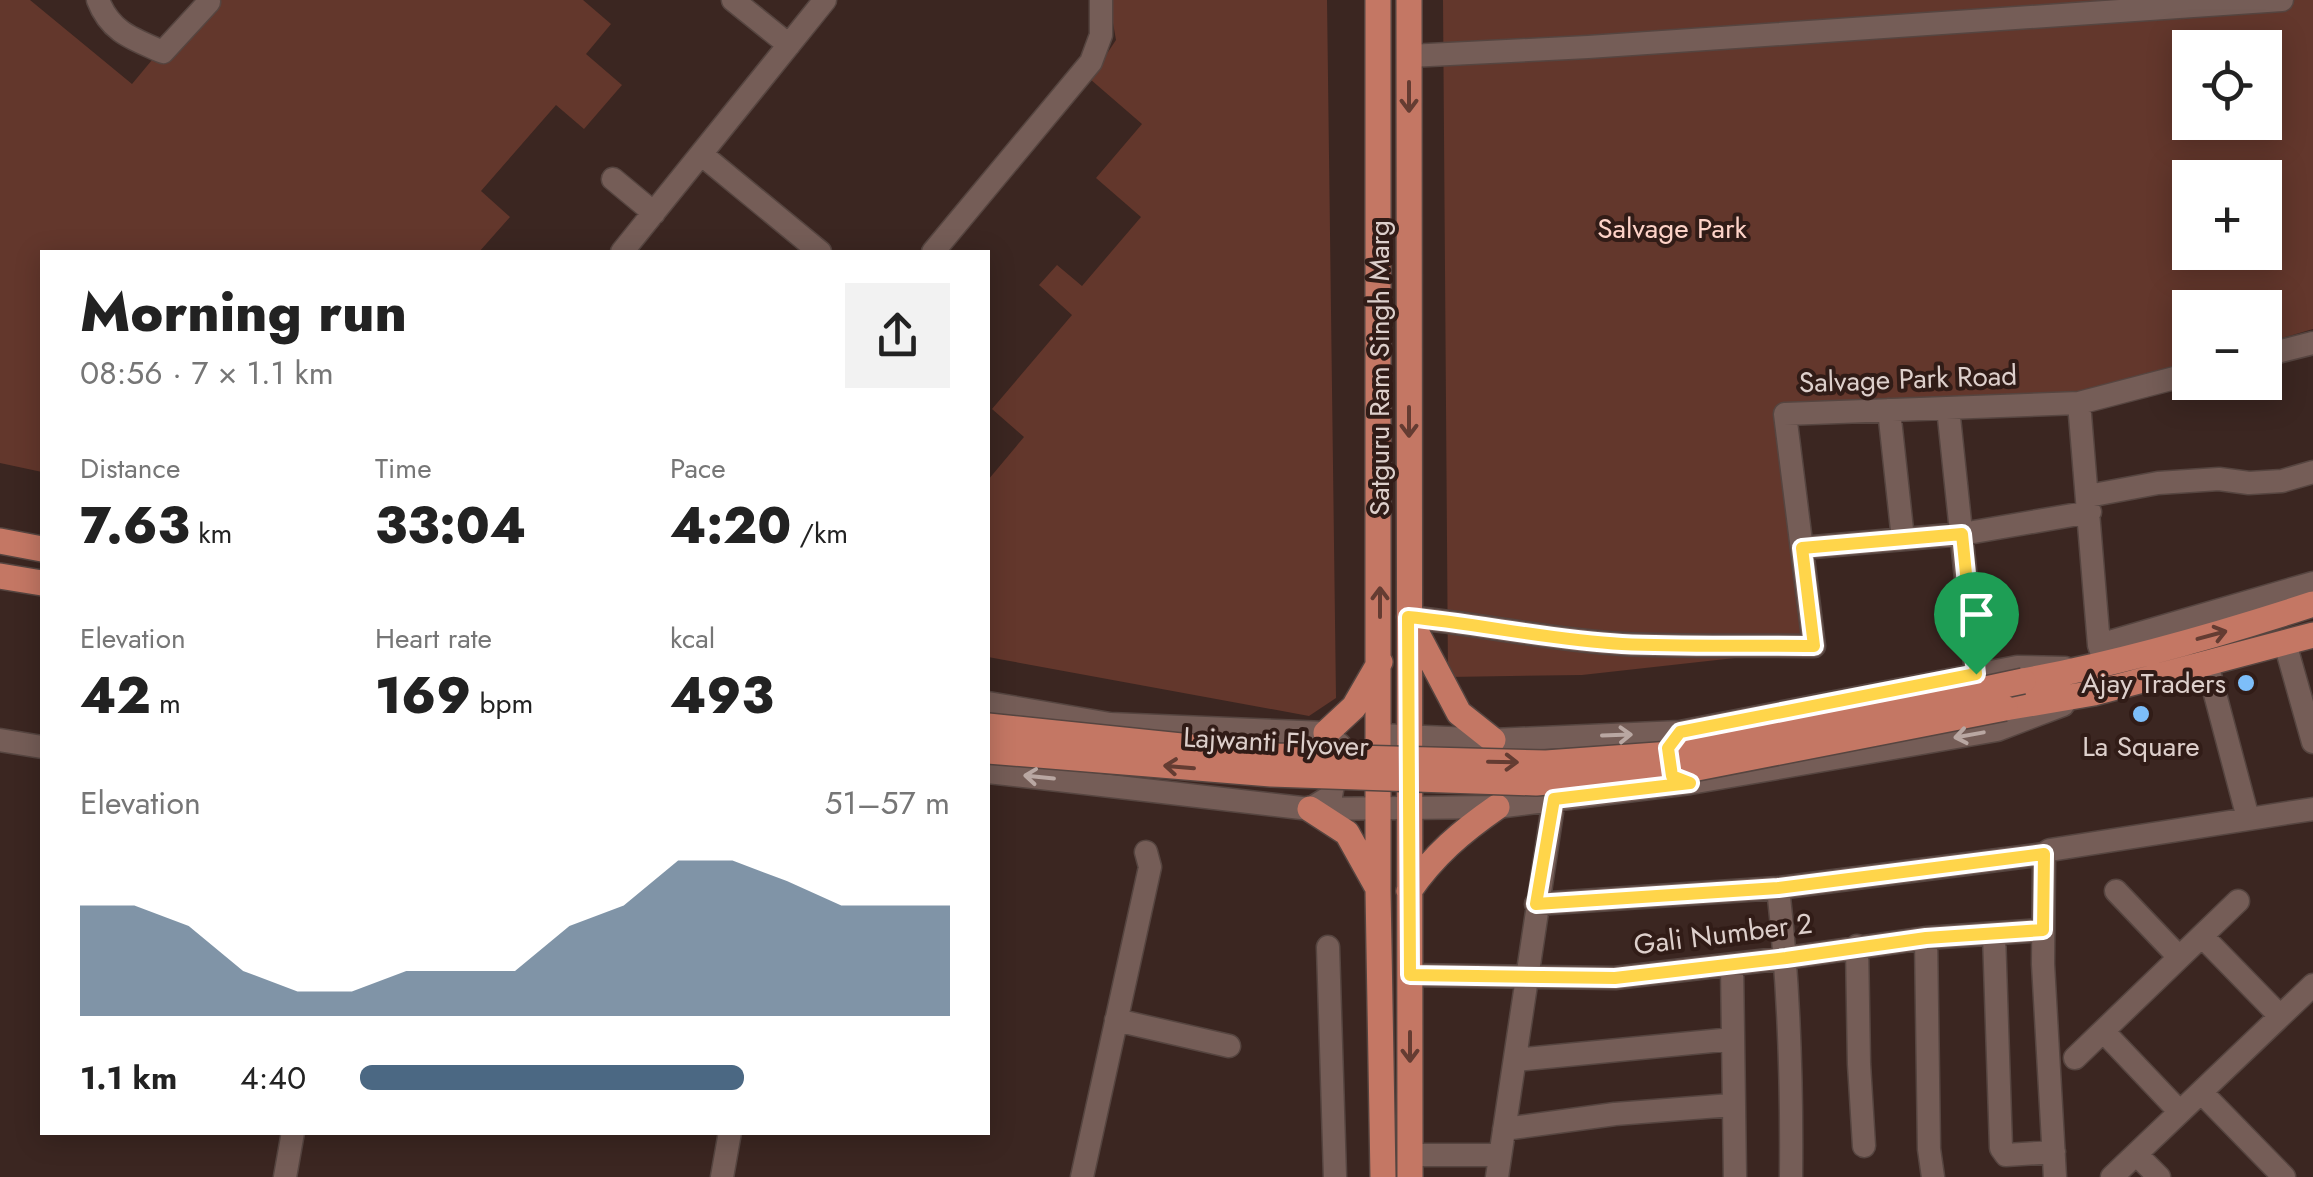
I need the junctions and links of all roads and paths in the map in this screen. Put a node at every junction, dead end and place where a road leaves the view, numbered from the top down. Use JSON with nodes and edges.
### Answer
{"nodes":[{"id":1,"x":98,"y":0,"type":"edge"},
{"id":2,"x":733,"y":0,"type":"edge"},
{"id":3,"x":826,"y":0,"type":"edge"},
{"id":4,"x":1101,"y":0,"type":"edge"},
{"id":5,"x":1378,"y":0,"type":"edge"},
{"id":6,"x":1409,"y":0,"type":"edge"},
{"id":7,"x":2282,"y":0,"type":"edge"},
{"id":8,"x":209,"y":1,"type":"edge"},
{"id":9,"x":790,"y":45,"type":"junction"},
{"id":10,"x":1409,"y":56,"type":"junction"},
{"id":11,"x":701,"y":154,"type":"junction"},
{"id":12,"x":613,"y":179,"type":"dead end"},
{"id":13,"x":654,"y":213,"type":"junction"},
{"id":14,"x":624,"y":250,"type":"edge"},
{"id":15,"x":818,"y":250,"type":"edge"},
{"id":16,"x":935,"y":250,"type":"edge"},
{"id":17,"x":2313,"y":343,"type":"edge"},
{"id":18,"x":2282,"y":351,"type":"edge"},
{"id":19,"x":2172,"y":379,"type":"edge"},
{"id":20,"x":2079,"y":403,"type":"junction"},
{"id":21,"x":1948,"y":408,"type":"junction"},
{"id":22,"x":1889,"y":410,"type":"junction"},
{"id":23,"x":2313,"y":472,"type":"edge"},
{"id":24,"x":2089,"y":504,"type":"junction"},
{"id":25,"x":1962,"y":534,"type":"junction"},
{"id":26,"x":1904,"y":539,"type":"junction"},
{"id":27,"x":0,"y":541,"type":"edge"},
{"id":28,"x":1802,"y":548,"type":"junction"},
{"id":29,"x":40,"y":549,"type":"edge"},
{"id":30,"x":0,"y":576,"type":"edge"},
{"id":31,"x":40,"y":583,"type":"edge"},
{"id":32,"x":2313,"y":583,"type":"edge"},
{"id":33,"x":2313,"y":604,"type":"edge"},
{"id":34,"x":1408,"y":617,"type":"junction"},
{"id":35,"x":2313,"y":635,"type":"edge"},
{"id":36,"x":2285,"y":643,"type":"junction"},
{"id":37,"x":1380,"y":661,"type":"junction"},
{"id":38,"x":2207,"y":664,"type":"junction"},
{"id":39,"x":2096,"y":668,"type":"junction"},
{"id":40,"x":1976,"y":674,"type":"junction"},
{"id":41,"x":990,"y":704,"type":"edge"},
{"id":42,"x":990,"y":726,"type":"edge"},
{"id":43,"x":1326,"y":732,"type":"junction"},
{"id":44,"x":1680,"y":732,"type":"junction"},
{"id":45,"x":1380,"y":735,"type":"junction"},
{"id":46,"x":1409,"y":737,"type":"junction"},
{"id":47,"x":0,"y":740,"type":"edge"},
{"id":48,"x":1492,"y":740,"type":"junction"},
{"id":49,"x":2313,"y":742,"type":"edge"},
{"id":50,"x":40,"y":748,"type":"edge"},
{"id":51,"x":990,"y":751,"type":"edge"},
{"id":52,"x":990,"y":772,"type":"edge"},
{"id":53,"x":1690,"y":783,"type":"junction"},
{"id":54,"x":1554,"y":799,"type":"junction"},
{"id":55,"x":1497,"y":807,"type":"junction"},
{"id":56,"x":1310,"y":809,"type":"junction"},
{"id":57,"x":1409,"y":809,"type":"junction"},
{"id":58,"x":2313,"y":809,"type":"edge"},
{"id":59,"x":1379,"y":810,"type":"junction"},
{"id":60,"x":2248,"y":818,"type":"junction"},
{"id":61,"x":1146,"y":852,"type":"dead end"},
{"id":62,"x":2044,"y":854,"type":"junction"},
{"id":63,"x":1778,"y":888,"type":"junction"},
{"id":64,"x":1378,"y":890,"type":"junction"},
{"id":65,"x":2116,"y":890,"type":"dead end"},
{"id":66,"x":1409,"y":891,"type":"junction"},
{"id":67,"x":2238,"y":901,"type":"dead end"},
{"id":68,"x":1536,"y":904,"type":"junction"},
{"id":69,"x":2043,"y":930,"type":"junction"},
{"id":70,"x":1994,"y":934,"type":"junction"},
{"id":71,"x":2202,"y":936,"type":"junction"},
{"id":72,"x":1926,"y":938,"type":"junction"},
{"id":73,"x":1857,"y":946,"type":"junction"},
{"id":74,"x":1328,"y":947,"type":"dead end"},
{"id":75,"x":2180,"y":957,"type":"junction"},
{"id":76,"x":1786,"y":958,"type":"junction"},
{"id":77,"x":1732,"y":965,"type":"junction"},
{"id":78,"x":1410,"y":975,"type":"junction"},
{"id":79,"x":1528,"y":978,"type":"junction"},
{"id":80,"x":2313,"y":985,"type":"edge"},
{"id":81,"x":2280,"y":1015,"type":"junction"},
{"id":82,"x":1116,"y":1020,"type":"junction"},
{"id":83,"x":2103,"y":1031,"type":"junction"},
{"id":84,"x":1733,"y":1039,"type":"junction"},
{"id":85,"x":1230,"y":1046,"type":"dead end"},
{"id":86,"x":2075,"y":1058,"type":"dead end"},
{"id":87,"x":1515,"y":1060,"type":"junction"},
{"id":88,"x":2201,"y":1092,"type":"junction"},
{"id":89,"x":1732,"y":1105,"type":"junction"},
{"id":90,"x":2179,"y":1111,"type":"junction"},
{"id":91,"x":1504,"y":1129,"type":"junction"},
{"id":92,"x":292,"y":1135,"type":"edge"},
{"id":93,"x":729,"y":1135,"type":"edge"},
{"id":94,"x":1864,"y":1146,"type":"dead end"},
{"id":95,"x":2054,"y":1152,"type":"junction"},
{"id":96,"x":2136,"y":1154,"type":"junction"},
{"id":97,"x":1410,"y":1166,"type":"edge"},
{"id":98,"x":1499,"y":1166,"type":"edge"},
{"id":99,"x":285,"y":1177,"type":"edge"},
{"id":100,"x":722,"y":1177,"type":"edge"},
{"id":101,"x":1082,"y":1177,"type":"edge"},
{"id":102,"x":1334,"y":1177,"type":"edge"},
{"id":103,"x":1383,"y":1177,"type":"edge"},
{"id":104,"x":1735,"y":1177,"type":"edge"},
{"id":105,"x":1791,"y":1177,"type":"edge"},
{"id":106,"x":1933,"y":1177,"type":"edge"},
{"id":107,"x":2055,"y":1177,"type":"edge"},
{"id":108,"x":2112,"y":1177,"type":"edge"},
{"id":109,"x":2158,"y":1177,"type":"edge"},
{"id":110,"x":2284,"y":1177,"type":"edge"}],
"edges":[{"from":1,"to":8,"type":"street"},
{"from":2,"to":9,"type":"street"},
{"from":3,"to":9,"type":"street"},
{"from":4,"to":16,"type":"street"},
{"from":37,"to":5,"type":"main road","name":"Satguru Ram Singh Marg","one_way":true},
{"from":6,"to":10,"type":"main road","name":"Satguru Ram Singh Marg"},
{"from":7,"to":10,"type":"street"},
{"from":9,"to":11,"type":"street"},
{"from":10,"to":34,"type":"main road","name":"Satguru Ram Singh Marg","one_way":true},
{"from":11,"to":13,"type":"street"},
{"from":11,"to":15,"type":"street"},
{"from":12,"to":13,"type":"street"},
{"from":13,"to":14,"type":"street"},
{"from":17,"to":18,"type":"street"},
{"from":19,"to":20,"type":"street","name":"Salvage Park Road"},
{"from":20,"to":21,"type":"street","name":"Salvage Park Road"},
{"from":20,"to":24,"type":"street"},
{"from":21,"to":22,"type":"street","name":"Salvage Park Road"},
{"from":21,"to":25,"type":"street"},
{"from":22,"to":26,"type":"street"},
{"from":22,"to":28,"type":"street","name":"Salvage Park Road"},
{"from":23,"to":24,"type":"street"},
{"from":24,"to":25,"type":"street"},
{"from":24,"to":39,"type":"street"},
{"from":25,"to":26,"type":"street"},
{"from":25,"to":40,"type":"street"},
{"from":26,"to":28,"type":"street"},
{"from":27,"to":29,"type":"main road"},
{"from":28,"to":34,"type":"street","name":"Salvage Park Road"},
{"from":30,"to":31,"type":"main road"},
{"from":32,"to":39,"type":"street"},
{"from":39,"to":33,"type":"main road","one_way":true},
{"from":34,"to":46,"type":"main road","name":"Satguru Ram Singh Marg"},
{"from":34,"to":48,"type":"main road"},
{"from":35,"to":36,"type":"main road"},
{"from":36,"to":38,"type":"main road"},
{"from":36,"to":49,"type":"street"},
{"from":37,"to":43,"type":"main road"},
{"from":37,"to":45,"type":"main road","name":"Satguru Ram Singh Marg"},
{"from":38,"to":39,"type":"main road"},
{"from":38,"to":60,"type":"street"},
{"from":39,"to":40,"type":"street"},
{"from":42,"to":39,"type":"main road","name":"Lajwanti Flyover","one_way":true,"bridge":true},
{"from":39,"to":51,"type":"main road","name":"Lajwanti Flyover","one_way":true,"bridge":true},
{"from":39,"to":53,"type":"street","one_way":true},
{"from":40,"to":44,"type":"street"},
{"from":41,"to":43,"type":"street"},
{"from":43,"to":45,"type":"main road"},
{"from":43,"to":56,"type":"street"},
{"from":48,"to":44,"type":"street","one_way":true},
{"from":44,"to":53,"type":"street"},
{"from":45,"to":46,"type":"street"},
{"from":45,"to":59,"type":"main road","name":"Satguru Ram Singh Marg"},
{"from":46,"to":48,"type":"street"},
{"from":46,"to":57,"type":"main road","name":"Satguru Ram Singh Marg"},
{"from":47,"to":50,"type":"street"},
{"from":56,"to":52,"type":"street","one_way":true},
{"from":53,"to":54,"type":"street"},
{"from":54,"to":55,"type":"street"},
{"from":54,"to":68,"type":"street"},
{"from":55,"to":57,"type":"street"},
{"from":55,"to":66,"type":"main road"},
{"from":56,"to":59,"type":"street"},
{"from":56,"to":64,"type":"main road"},
{"from":57,"to":59,"type":"street"},
{"from":57,"to":66,"type":"main road"},
{"from":58,"to":60,"type":"street"},
{"from":59,"to":64,"type":"main road"},
{"from":60,"to":62,"type":"street"},
{"from":61,"to":82,"type":"street"},
{"from":62,"to":63,"type":"street"},
{"from":62,"to":69,"type":"street"},
{"from":63,"to":68,"type":"street"},
{"from":63,"to":76,"type":"street"},
{"from":64,"to":103,"type":"main road"},
{"from":65,"to":75,"type":"street"},
{"from":66,"to":78,"type":"main road"},
{"from":67,"to":71,"type":"street"},
{"from":68,"to":79,"type":"street"},
{"from":69,"to":70,"type":"street","name":"Gali Number 2"},
{"from":69,"to":95,"type":"street"},
{"from":70,"to":72,"type":"street","name":"Gali Number 2"},
{"from":70,"to":95,"type":"street"},
{"from":71,"to":75,"type":"street"},
{"from":71,"to":81,"type":"street"},
{"from":72,"to":73,"type":"street","name":"Gali Number 2"},
{"from":72,"to":106,"type":"street"},
{"from":73,"to":76,"type":"street","name":"Gali Number 2"},
{"from":73,"to":94,"type":"street"},
{"from":74,"to":102,"type":"street"},
{"from":75,"to":83,"type":"street"},
{"from":76,"to":77,"type":"street","name":"Gali Number 2"},
{"from":76,"to":105,"type":"street"},
{"from":77,"to":79,"type":"street","name":"Gali Number 2"},
{"from":77,"to":84,"type":"street"},
{"from":78,"to":79,"type":"street","name":"Gali Number 2"},
{"from":78,"to":97,"type":"main road","one_way":true},
{"from":79,"to":87,"type":"street"},
{"from":80,"to":81,"type":"street"},
{"from":81,"to":88,"type":"street"},
{"from":82,"to":85,"type":"street"},
{"from":82,"to":101,"type":"street"},
{"from":83,"to":86,"type":"street"},
{"from":83,"to":90,"type":"street"},
{"from":84,"to":87,"type":"street"},
{"from":84,"to":89,"type":"street"},
{"from":87,"to":91,"type":"street"},
{"from":88,"to":90,"type":"street"},
{"from":88,"to":110,"type":"street"},
{"from":89,"to":91,"type":"street"},
{"from":89,"to":104,"type":"street"},
{"from":90,"to":96,"type":"street"},
{"from":91,"to":98,"type":"street"},
{"from":92,"to":99,"type":"street"},
{"from":93,"to":100,"type":"street"},
{"from":95,"to":107,"type":"street"},
{"from":96,"to":108,"type":"street"},
{"from":96,"to":109,"type":"street"},
{"from":97,"to":98,"type":"street"}]}
